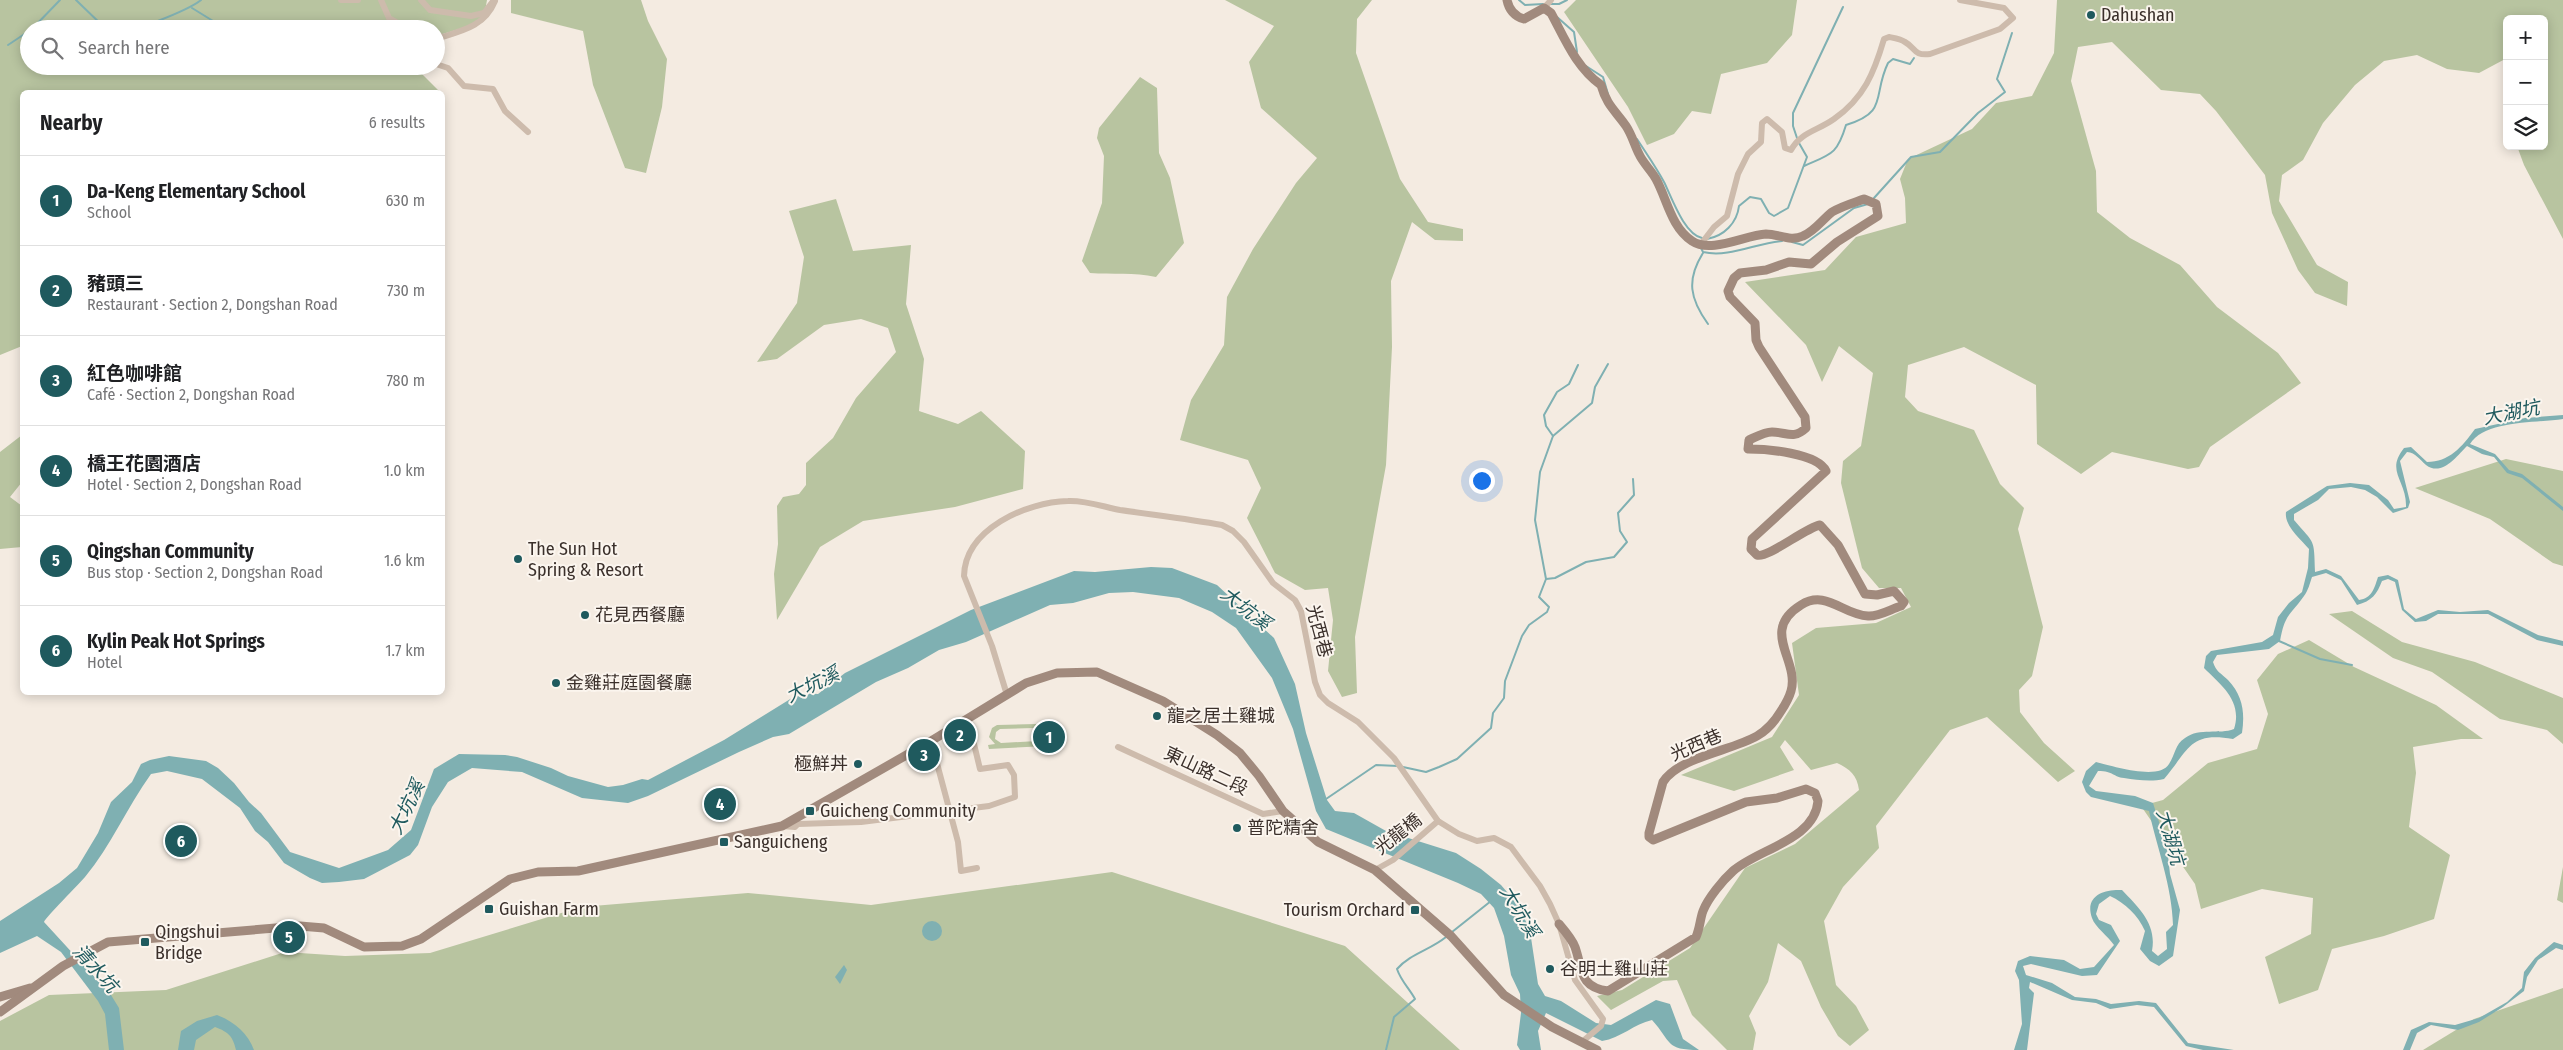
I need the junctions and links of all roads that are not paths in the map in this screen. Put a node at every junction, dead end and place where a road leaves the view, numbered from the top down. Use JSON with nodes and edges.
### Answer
{"nodes":[{"id":1,"x":341,"y":0,"type":"edge"},
{"id":2,"x":358,"y":0,"type":"edge"},
{"id":3,"x":381,"y":0,"type":"edge"},
{"id":4,"x":422,"y":0,"type":"edge"},
{"id":5,"x":495,"y":0,"type":"edge"},
{"id":6,"x":1507,"y":0,"type":"edge"},
{"id":7,"x":1551,"y":0,"type":"edge"},
{"id":8,"x":1960,"y":0,"type":"edge"},
{"id":9,"x":1544,"y":8,"type":"junction"},
{"id":10,"x":393,"y":20,"type":"edge"},
{"id":11,"x":445,"y":35,"type":"edge"},
{"id":12,"x":445,"y":67,"type":"edge"},
{"id":13,"x":528,"y":132,"type":"dead end"},
{"id":14,"x":1701,"y":244,"type":"junction"},
{"id":15,"x":1007,"y":695,"type":"junction"},
{"id":16,"x":968,"y":719,"type":"junction"},
{"id":17,"x":930,"y":741,"type":"junction"},
{"id":18,"x":1118,"y":747,"type":"dead end"},
{"id":19,"x":950,"y":811,"type":"junction"},
{"id":20,"x":1283,"y":811,"type":"junction"},
{"id":21,"x":1438,"y":821,"type":"junction"},
{"id":22,"x":782,"y":826,"type":"junction"},
{"id":23,"x":977,"y":868,"type":"dead end"},
{"id":24,"x":1375,"y":870,"type":"junction"},
{"id":25,"x":1560,"y":924,"type":"junction"},
{"id":26,"x":35,"y":986,"type":"junction"},
{"id":27,"x":0,"y":996,"type":"edge"},
{"id":28,"x":0,"y":1012,"type":"edge"},
{"id":29,"x":1584,"y":1041,"type":"junction"},
{"id":30,"x":1597,"y":1050,"type":"edge"}],
"edges":[{"from":1,"to":2,"type":"street"},
{"from":3,"to":10,"type":"street"},
{"from":4,"to":5,"type":"street"},
{"from":5,"to":11,"type":"street"},
{"from":6,"to":9,"type":"street"},
{"from":7,"to":9,"type":"street"},
{"from":8,"to":14,"type":"street"},
{"from":9,"to":14,"type":"street"},
{"from":12,"to":13,"type":"street"},
{"from":14,"to":25,"type":"street","name":"光西巷"},
{"from":15,"to":16,"type":"street"},
{"from":15,"to":20,"type":"street"},
{"from":15,"to":21,"type":"street","name":"光西巷"},
{"from":16,"to":17,"type":"street"},
{"from":16,"to":19,"type":"street"},
{"from":17,"to":19,"type":"street"},
{"from":17,"to":22,"type":"street"},
{"from":18,"to":20,"type":"street","name":"東山路二段"},
{"from":19,"to":22,"type":"street"},
{"from":19,"to":23,"type":"street"},
{"from":20,"to":24,"type":"street"},
{"from":21,"to":24,"type":"street","name":"光龍橋"},
{"from":21,"to":25,"type":"street","name":"光西巷"},
{"from":22,"to":26,"type":"street"},
{"from":24,"to":29,"type":"street"},
{"from":25,"to":29,"type":"street","name":"光西巷"},
{"from":26,"to":27,"type":"street"},
{"from":26,"to":28,"type":"street"},
{"from":29,"to":30,"type":"street"}]}
